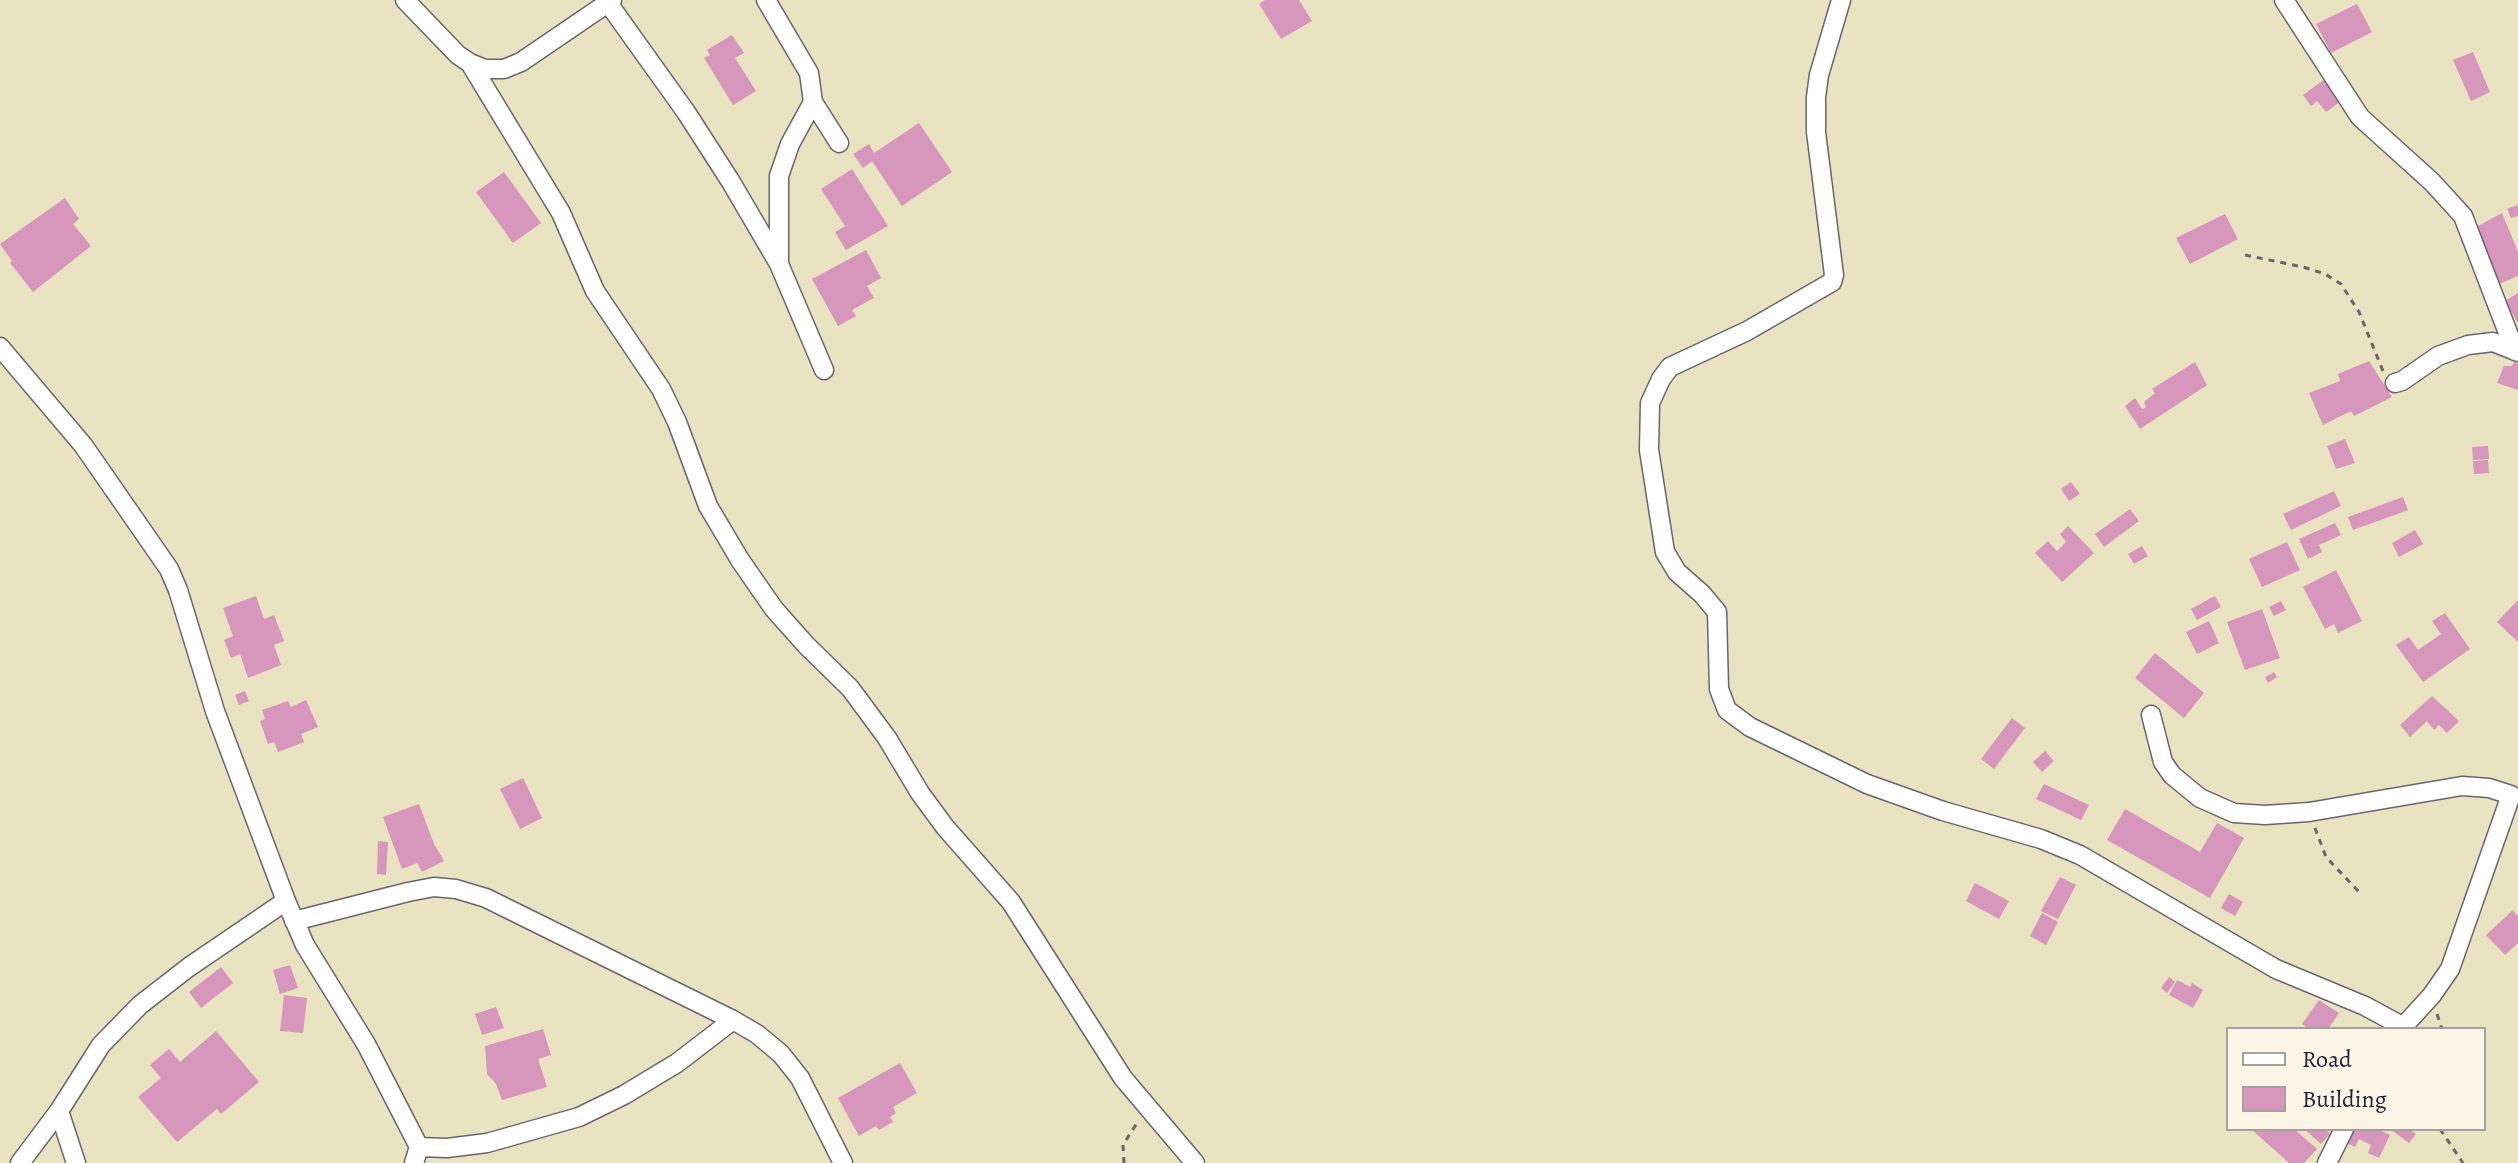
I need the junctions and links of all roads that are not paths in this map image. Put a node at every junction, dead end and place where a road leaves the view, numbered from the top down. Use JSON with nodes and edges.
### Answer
{"nodes":[{"id":1,"x":405,"y":0,"type":"edge"},
{"id":2,"x":766,"y":0,"type":"edge"},
{"id":3,"x":1841,"y":0,"type":"edge"},
{"id":4,"x":2284,"y":0,"type":"edge"},
{"id":5,"x":610,"y":1,"type":"edge"},
{"id":6,"x":470,"y":63,"type":"junction"},
{"id":7,"x":813,"y":102,"type":"junction"},
{"id":8,"x":839,"y":143,"type":"dead end"},
{"id":9,"x":779,"y":264,"type":"junction"},
{"id":10,"x":0,"y":347,"type":"edge"},
{"id":11,"x":2516,"y":351,"type":"edge"},
{"id":12,"x":824,"y":370,"type":"dead end"},
{"id":13,"x":2395,"y":383,"type":"road end"},
{"id":14,"x":2151,"y":715,"type":"dead end"},
{"id":15,"x":2514,"y":790,"type":"edge"},
{"id":16,"x":286,"y":901,"type":"junction"},
{"id":17,"x":294,"y":921,"type":"junction"},
{"id":18,"x":733,"y":1020,"type":"junction"},
{"id":19,"x":2400,"y":1027,"type":"edge"},
{"id":20,"x":2403,"y":1027,"type":"edge"},
{"id":21,"x":59,"y":1111,"type":"junction"},
{"id":22,"x":2343,"y":1131,"type":"edge"},
{"id":23,"x":416,"y":1155,"type":"edge"},
{"id":24,"x":20,"y":1163,"type":"edge"},
{"id":25,"x":76,"y":1163,"type":"edge"},
{"id":26,"x":843,"y":1163,"type":"edge"},
{"id":27,"x":1195,"y":1163,"type":"edge"},
{"id":28,"x":2327,"y":1163,"type":"edge"}],
"edges":[{"from":1,"to":6,"type":"street"},
{"from":2,"to":7,"type":"street"},
{"from":3,"to":19,"type":"street"},
{"from":4,"to":11,"type":"street"},
{"from":5,"to":6,"type":"street"},
{"from":5,"to":9,"type":"street"},
{"from":6,"to":27,"type":"street"},
{"from":7,"to":8,"type":"street"},
{"from":7,"to":9,"type":"street"},
{"from":9,"to":12,"type":"street"},
{"from":10,"to":16,"type":"street"},
{"from":11,"to":13,"type":"street"},
{"from":14,"to":15,"type":"street"},
{"from":15,"to":20,"type":"street"},
{"from":16,"to":17,"type":"street"},
{"from":16,"to":21,"type":"street"},
{"from":17,"to":18,"type":"street"},
{"from":17,"to":23,"type":"street"},
{"from":18,"to":23,"type":"street"},
{"from":18,"to":26,"type":"street"},
{"from":21,"to":24,"type":"street"},
{"from":21,"to":25,"type":"street"},
{"from":22,"to":28,"type":"street"}]}
